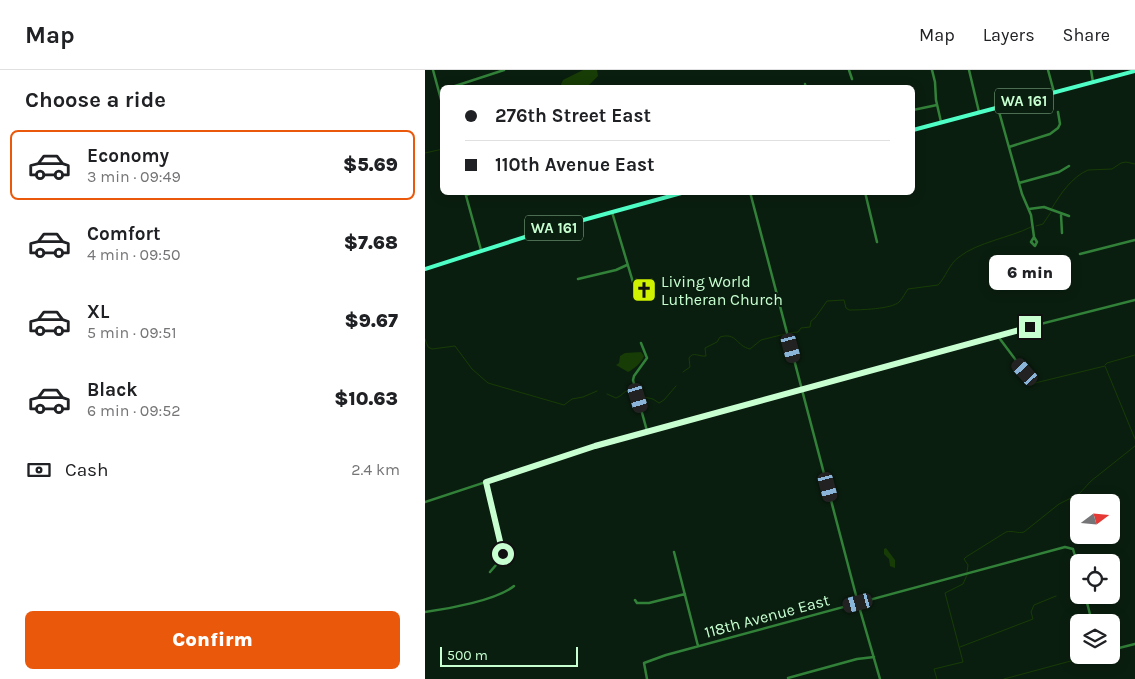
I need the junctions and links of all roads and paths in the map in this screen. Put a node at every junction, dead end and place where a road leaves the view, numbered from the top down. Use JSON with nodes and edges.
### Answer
{"nodes":[{"id":1,"x":433,"y":70,"type":"edge"},
{"id":2,"x":504,"y":70,"type":"edge"},
{"id":3,"x":849,"y":70,"type":"edge"},
{"id":4,"x":932,"y":70,"type":"edge"},
{"id":5,"x":969,"y":70,"type":"edge"},
{"id":6,"x":1048,"y":70,"type":"edge"},
{"id":7,"x":1091,"y":70,"type":"edge"},
{"id":8,"x":1135,"y":71,"type":"edge"},
{"id":9,"x":852,"y":78,"type":"dead end"},
{"id":10,"x":1093,"y":82,"type":"junction"},
{"id":11,"x":458,"y":85,"type":"edge"},
{"id":12,"x":438,"y":91,"type":"joint"},
{"id":13,"x":1054,"y":92,"type":"junction"},
{"id":14,"x":440,"y":97,"type":"edge"},
{"id":15,"x":937,"y":105,"type":"junction"},
{"id":16,"x":998,"y":108,"type":"junction"},
{"id":17,"x":915,"y":110,"type":"edge"},
{"id":18,"x":979,"y":112,"type":"junction"},
{"id":19,"x":1059,"y":112,"type":"dead end"},
{"id":20,"x":941,"y":123,"type":"junction"},
{"id":21,"x":915,"y":130,"type":"edge"},
{"id":22,"x":1009,"y":147,"type":"junction"},
{"id":23,"x":1069,"y":166,"type":"dead end"},
{"id":24,"x":1019,"y":183,"type":"junction"},
{"id":25,"x":466,"y":195,"type":"edge"},
{"id":26,"x":665,"y":195,"type":"edge"},
{"id":27,"x":751,"y":195,"type":"edge"},
{"id":28,"x":866,"y":195,"type":"edge"},
{"id":29,"x":1029,"y":209,"type":"junction"},
{"id":30,"x":613,"y":212,"type":"junction"},
{"id":31,"x":1061,"y":214,"type":"junction"},
{"id":32,"x":1069,"y":216,"type":"dead end"},
{"id":33,"x":1062,"y":233,"type":"dead end"},
{"id":34,"x":1034,"y":236,"type":"dead end"},
{"id":35,"x":1135,"y":240,"type":"edge"},
{"id":36,"x":877,"y":242,"type":"dead end"},
{"id":37,"x":481,"y":250,"type":"junction"},
{"id":38,"x":1080,"y":254,"type":"dead end"},
{"id":39,"x":627,"y":265,"type":"junction"},
{"id":40,"x":425,"y":269,"type":"edge"},
{"id":41,"x":578,"y":279,"type":"dead end"},
{"id":42,"x":638,"y":299,"type":"dead end"},
{"id":43,"x":1135,"y":300,"type":"edge"},
{"id":44,"x":997,"y":335,"type":"junction"},
{"id":45,"x":641,"y":343,"type":"dead end"},
{"id":46,"x":1033,"y":383,"type":"dead end"},
{"id":47,"x":801,"y":389,"type":"junction"},
{"id":48,"x":647,"y":431,"type":"junction"},
{"id":49,"x":486,"y":482,"type":"junction"},
{"id":50,"x":425,"y":502,"type":"edge"},
{"id":51,"x":674,"y":552,"type":"dead end"},
{"id":52,"x":1075,"y":554,"type":"edge"},
{"id":53,"x":490,"y":572,"type":"dead end"},
{"id":54,"x":514,"y":586,"type":"dead end"},
{"id":55,"x":685,"y":594,"type":"junction"},
{"id":56,"x":635,"y":600,"type":"dead end"},
{"id":57,"x":858,"y":603,"type":"junction"},
{"id":58,"x":425,"y":612,"type":"edge"},
{"id":59,"x":1135,"y":644,"type":"edge"},
{"id":60,"x":698,"y":646,"type":"junction"},
{"id":61,"x":1120,"y":648,"type":"edge"},
{"id":62,"x":874,"y":657,"type":"junction"},
{"id":63,"x":788,"y":678,"type":"edge"},
{"id":64,"x":647,"y":679,"type":"edge"},
{"id":65,"x":880,"y":679,"type":"edge"}],
"edges":[{"from":1,"to":12,"type":"street"},
{"from":2,"to":11,"type":"street"},
{"from":3,"to":9,"type":"street"},
{"from":4,"to":15,"type":"street"},
{"from":5,"to":18,"type":"street"},
{"from":6,"to":13,"type":"street"},
{"from":7,"to":10,"type":"street"},
{"from":8,"to":10,"type":"main road","number":"WA 161"},
{"from":10,"to":13,"type":"main road","number":"WA 161"},
{"from":12,"to":14,"type":"street"},
{"from":13,"to":16,"type":"main road","number":"WA 161"},
{"from":15,"to":17,"type":"street"},
{"from":15,"to":20,"type":"street"},
{"from":16,"to":18,"type":"main road","number":"WA 161"},
{"from":16,"to":22,"type":"street"},
{"from":18,"to":20,"type":"main road","number":"WA 161"},
{"from":19,"to":22,"type":"street"},
{"from":20,"to":21,"type":"main road","number":"WA 161"},
{"from":22,"to":24,"type":"street"},
{"from":23,"to":24,"type":"street"},
{"from":24,"to":29,"type":"street"},
{"from":25,"to":37,"type":"street"},
{"from":26,"to":30,"type":"main road","number":"WA 161"},
{"from":27,"to":47,"type":"street"},
{"from":28,"to":36,"type":"street"},
{"from":29,"to":31,"type":"street"},
{"from":29,"to":34,"type":"street"},
{"from":30,"to":37,"type":"main road","number":"WA 161"},
{"from":30,"to":39,"type":"street"},
{"from":31,"to":32,"type":"street"},
{"from":31,"to":33,"type":"street"},
{"from":35,"to":38,"type":"street"},
{"from":37,"to":40,"type":"main road","number":"WA 161"},
{"from":39,"to":41,"type":"street"},
{"from":39,"to":42,"type":"street"},
{"from":43,"to":44,"type":"street"},
{"from":44,"to":46,"type":"street"},
{"from":44,"to":47,"type":"street"},
{"from":45,"to":48,"type":"street"},
{"from":47,"to":48,"type":"street"},
{"from":47,"to":57,"type":"street"},
{"from":48,"to":49,"type":"street"},
{"from":49,"to":50,"type":"street"},
{"from":49,"to":53,"type":"street"},
{"from":51,"to":55,"type":"street"},
{"from":52,"to":57,"type":"street","name":"118th Avenue East"},
{"from":54,"to":58,"type":"street"},
{"from":55,"to":56,"type":"street"},
{"from":55,"to":60,"type":"street"},
{"from":57,"to":60,"type":"street","name":"118th Avenue East"},
{"from":57,"to":62,"type":"street"},
{"from":59,"to":61,"type":"street"},
{"from":60,"to":64,"type":"street","name":"118th Avenue East"},
{"from":62,"to":63,"type":"street"},
{"from":62,"to":65,"type":"street"}]}
